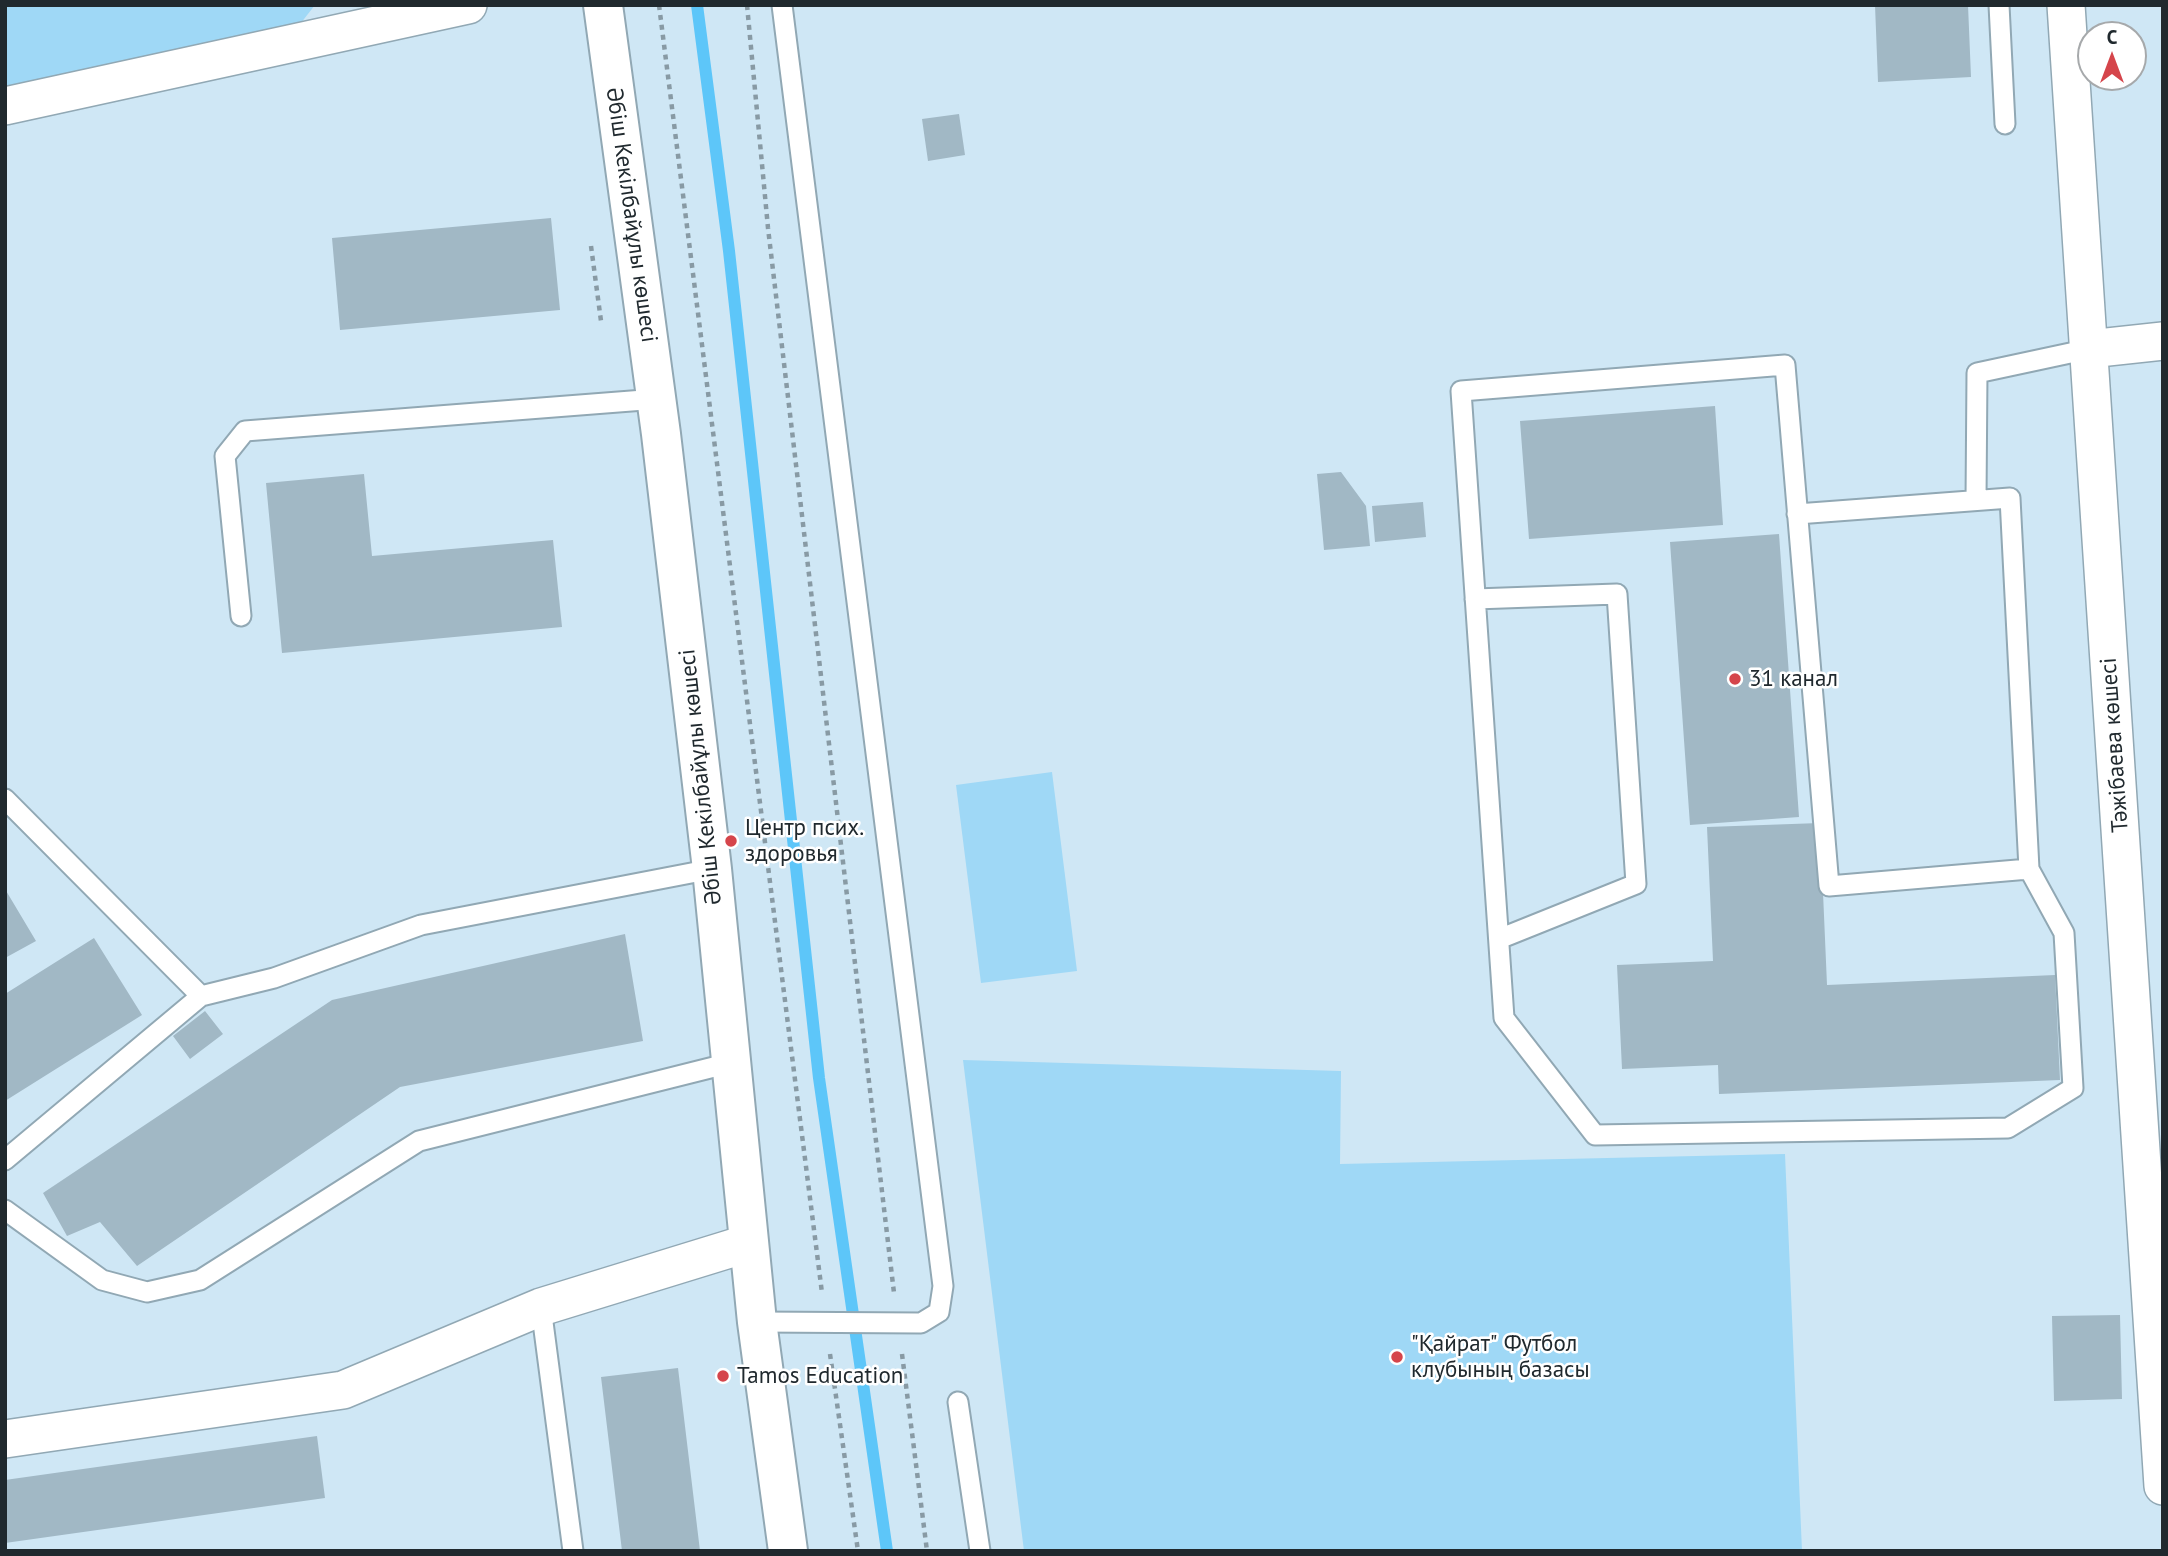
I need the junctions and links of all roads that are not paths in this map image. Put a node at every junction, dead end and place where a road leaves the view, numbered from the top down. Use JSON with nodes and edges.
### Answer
{"nodes":[{"id":1,"x":468,"y":5,"type":"edge"},
{"id":2,"x":603,"y":5,"type":"edge"},
{"id":3,"x":782,"y":5,"type":"edge"},
{"id":4,"x":1999,"y":5,"type":"edge"},
{"id":5,"x":2066,"y":5,"type":"edge"},
{"id":6,"x":5,"y":106,"type":"edge"},
{"id":7,"x":2005,"y":124,"type":"dead end"},
{"id":8,"x":2163,"y":341,"type":"edge"},
{"id":9,"x":2089,"y":349,"type":"junction"},
{"id":10,"x":657,"y":399,"type":"junction"},
{"id":11,"x":1976,"y":500,"type":"junction"},
{"id":12,"x":1797,"y":514,"type":"junction"},
{"id":13,"x":1475,"y":599,"type":"junction"},
{"id":14,"x":240,"y":617,"type":"dead end"},
{"id":15,"x":5,"y":799,"type":"edge"},
{"id":16,"x":712,"y":869,"type":"junction"},
{"id":17,"x":2029,"y":869,"type":"junction"},
{"id":18,"x":1499,"y":939,"type":"junction"},
{"id":19,"x":201,"y":996,"type":"junction"},
{"id":20,"x":730,"y":1063,"type":"junction"},
{"id":21,"x":5,"y":1160,"type":"edge"},
{"id":22,"x":5,"y":1210,"type":"edge"},
{"id":23,"x":749,"y":1243,"type":"junction"},
{"id":24,"x":541,"y":1307,"type":"junction"},
{"id":25,"x":757,"y":1322,"type":"junction"},
{"id":26,"x":958,"y":1402,"type":"dead end"},
{"id":27,"x":5,"y":1439,"type":"edge"},
{"id":28,"x":2163,"y":1486,"type":"edge"},
{"id":29,"x":573,"y":1551,"type":"edge"},
{"id":30,"x":789,"y":1551,"type":"edge"},
{"id":31,"x":979,"y":1551,"type":"edge"}],
"edges":[{"from":1,"to":6,"type":"street"},
{"from":2,"to":10,"type":"street","name":"Әбіш Кекілбайұлы көшесі"},
{"from":3,"to":25,"type":"lane"},
{"from":4,"to":7,"type":"lane"},
{"from":5,"to":9,"type":"street","name":"Тәжібаева көшесі"},
{"from":8,"to":9,"type":"street"},
{"from":9,"to":11,"type":"lane"},
{"from":9,"to":28,"type":"street","name":"Тәжібаева көшесі"},
{"from":10,"to":14,"type":"lane"},
{"from":10,"to":16,"type":"street","name":"Әбіш Кекілбайұлы көшесі"},
{"from":11,"to":12,"type":"lane"},
{"from":11,"to":17,"type":"lane"},
{"from":12,"to":13,"type":"lane"},
{"from":12,"to":17,"type":"lane"},
{"from":13,"to":18,"type":"lane"},
{"from":13,"to":18,"type":"lane"},
{"from":15,"to":19,"type":"lane"},
{"from":16,"to":19,"type":"lane"},
{"from":16,"to":20,"type":"street","name":"Әбіш Кекілбайұлы көшесі"},
{"from":17,"to":18,"type":"lane"},
{"from":19,"to":21,"type":"lane"},
{"from":20,"to":22,"type":"lane"},
{"from":20,"to":23,"type":"street","name":"Әбіш Кекілбайұлы көшесі"},
{"from":23,"to":24,"type":"street"},
{"from":23,"to":25,"type":"street","name":"Әбіш Кекілбайұлы көшесі"},
{"from":24,"to":27,"type":"street"},
{"from":24,"to":29,"type":"lane"},
{"from":25,"to":30,"type":"street","name":"Әбіш Кекілбайұлы көшесі"},
{"from":26,"to":31,"type":"lane"}]}
